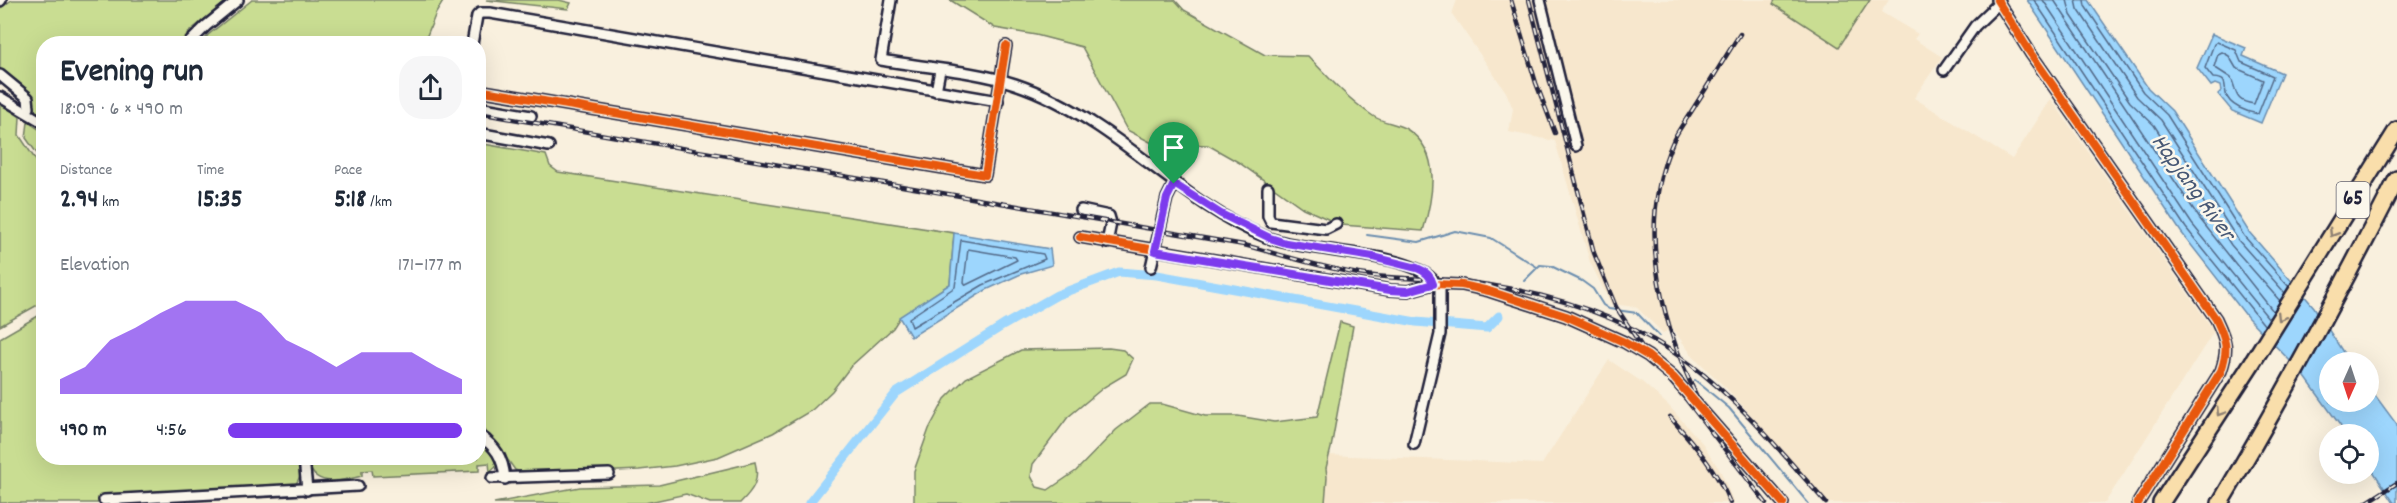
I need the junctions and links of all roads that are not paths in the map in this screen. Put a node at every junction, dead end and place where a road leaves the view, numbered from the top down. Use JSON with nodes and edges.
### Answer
{"nodes":[{"id":1,"x":238,"y":0,"type":"edge"},
{"id":2,"x":891,"y":0,"type":"edge"},
{"id":3,"x":1540,"y":0,"type":"edge"},
{"id":4,"x":1998,"y":2,"type":"edge"},
{"id":5,"x":196,"y":36,"type":"edge"},
{"id":6,"x":473,"y":36,"type":"edge"},
{"id":7,"x":1006,"y":46,"type":"dead end"},
{"id":8,"x":881,"y":60,"type":"junction"},
{"id":9,"x":940,"y":70,"type":"junction"},
{"id":10,"x":1944,"y":70,"type":"dead end"},
{"id":11,"x":0,"y":75,"type":"edge"},
{"id":12,"x":877,"y":80,"type":"junction"},
{"id":13,"x":1001,"y":80,"type":"junction"},
{"id":14,"x":486,"y":91,"type":"edge"},
{"id":15,"x":936,"y":91,"type":"junction"},
{"id":16,"x":0,"y":97,"type":"edge"},
{"id":17,"x":998,"y":101,"type":"junction"},
{"id":18,"x":29,"y":108,"type":"dead end"},
{"id":19,"x":486,"y":108,"type":"edge"},
{"id":20,"x":531,"y":116,"type":"dead end"},
{"id":21,"x":36,"y":118,"type":"edge"},
{"id":22,"x":2397,"y":130,"type":"edge"},
{"id":23,"x":486,"y":134,"type":"edge"},
{"id":24,"x":549,"y":146,"type":"dead end"},
{"id":25,"x":1576,"y":146,"type":"dead end"},
{"id":26,"x":2397,"y":179,"type":"edge"},
{"id":27,"x":1174,"y":184,"type":"junction"},
{"id":28,"x":1268,"y":189,"type":"dead end"},
{"id":29,"x":1081,"y":210,"type":"dead end"},
{"id":30,"x":1271,"y":222,"type":"junction"},
{"id":31,"x":1336,"y":224,"type":"dead end"},
{"id":32,"x":1265,"y":236,"type":"junction"},
{"id":33,"x":1080,"y":237,"type":"dead end"},
{"id":34,"x":1107,"y":243,"type":"junction"},
{"id":35,"x":1155,"y":251,"type":"junction"},
{"id":36,"x":1151,"y":267,"type":"dead end"},
{"id":37,"x":1437,"y":284,"type":"junction"},
{"id":38,"x":486,"y":440,"type":"edge"},
{"id":39,"x":1414,"y":444,"type":"dead end"},
{"id":40,"x":305,"y":465,"type":"edge"},
{"id":41,"x":609,"y":474,"type":"dead end"},
{"id":42,"x":492,"y":478,"type":"dead end"},
{"id":43,"x":505,"y":479,"type":"junction"},
{"id":44,"x":358,"y":486,"type":"dead end"},
{"id":45,"x":307,"y":490,"type":"junction"},
{"id":46,"x":104,"y":500,"type":"dead end"},
{"id":47,"x":1783,"y":503,"type":"edge"},
{"id":48,"x":2138,"y":503,"type":"edge"},
{"id":49,"x":2161,"y":503,"type":"edge"},
{"id":50,"x":2220,"y":503,"type":"edge"}],
"edges":[{"from":1,"to":5,"type":"street"},
{"from":2,"to":8,"type":"street"},
{"from":3,"to":25,"type":"street"},
{"from":4,"to":10,"type":"street"},
{"from":4,"to":48,"type":"street"},
{"from":6,"to":12,"type":"street"},
{"from":7,"to":13,"type":"street"},
{"from":8,"to":9,"type":"street"},
{"from":8,"to":12,"type":"street"},
{"from":9,"to":13,"type":"street"},
{"from":9,"to":15,"type":"street"},
{"from":11,"to":18,"type":"street"},
{"from":12,"to":15,"type":"street"},
{"from":13,"to":17,"type":"street"},
{"from":13,"to":27,"type":"street"},
{"from":14,"to":17,"type":"street"},
{"from":15,"to":17,"type":"street"},
{"from":16,"to":21,"type":"street"},
{"from":19,"to":20,"type":"street"},
{"from":22,"to":49,"type":"main road","number":"65","one_way":true},
{"from":23,"to":24,"type":"street"},
{"from":26,"to":50,"type":"main road","number":"65"},
{"from":27,"to":32,"type":"street"},
{"from":27,"to":35,"type":"street"},
{"from":28,"to":30,"type":"street"},
{"from":29,"to":34,"type":"street"},
{"from":30,"to":31,"type":"street"},
{"from":30,"to":32,"type":"street"},
{"from":32,"to":37,"type":"street"},
{"from":33,"to":34,"type":"street"},
{"from":34,"to":35,"type":"street"},
{"from":35,"to":36,"type":"street"},
{"from":35,"to":37,"type":"street"},
{"from":37,"to":39,"type":"street"},
{"from":37,"to":47,"type":"street"},
{"from":38,"to":43,"type":"street"},
{"from":40,"to":45,"type":"street"},
{"from":41,"to":43,"type":"street"},
{"from":42,"to":43,"type":"street"},
{"from":44,"to":45,"type":"street"},
{"from":45,"to":46,"type":"street"}]}
